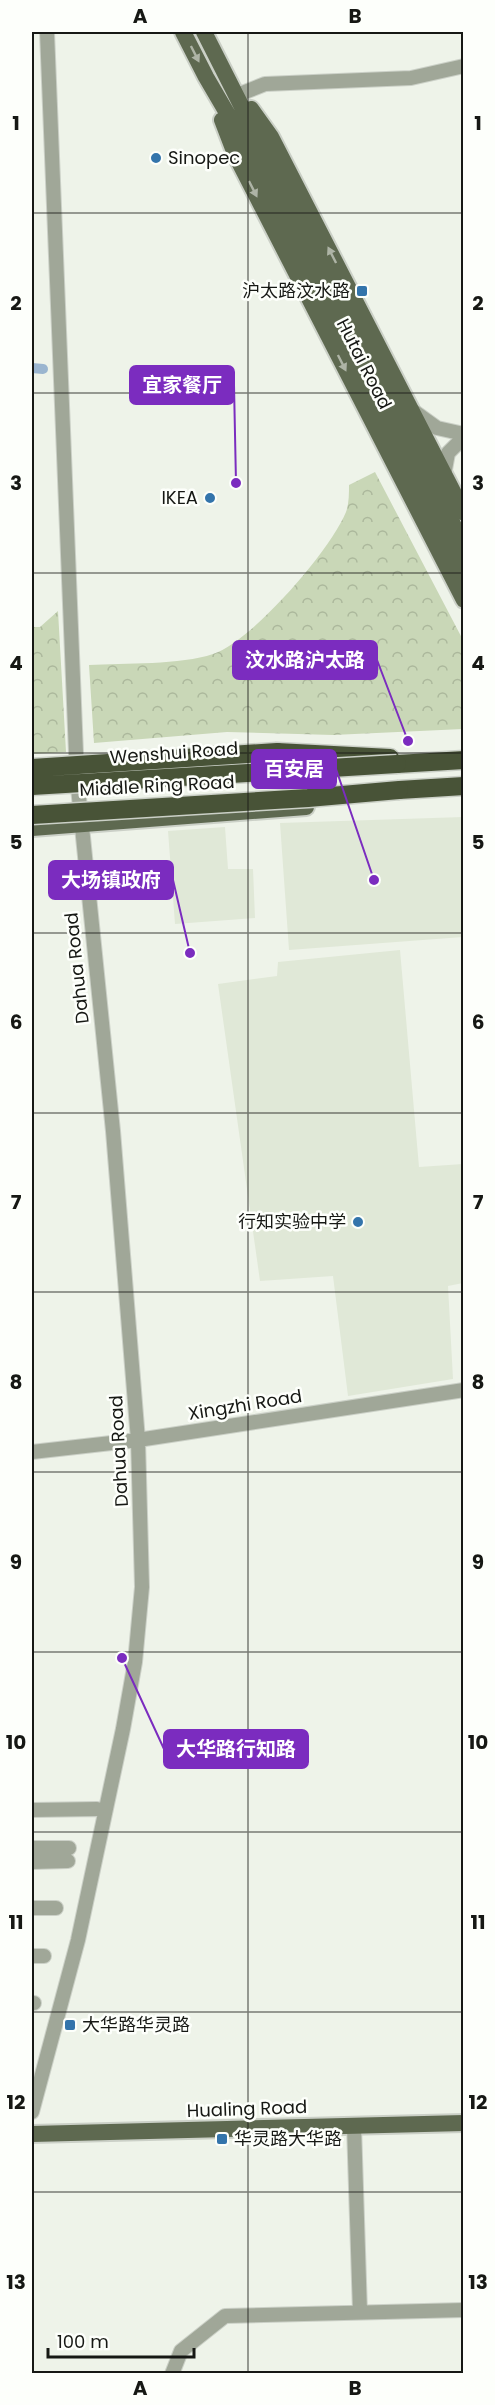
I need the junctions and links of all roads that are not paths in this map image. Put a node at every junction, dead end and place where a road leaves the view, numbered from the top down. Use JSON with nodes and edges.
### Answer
{"nodes":[{"id":1,"x":47,"y":32,"type":"edge"},
{"id":2,"x":183,"y":32,"type":"edge"},
{"id":3,"x":204,"y":32,"type":"edge"},
{"id":4,"x":464,"y":66,"type":"edge"},
{"id":5,"x":223,"y":69,"type":"junction"},
{"id":6,"x":206,"y":77,"type":"junction"},
{"id":7,"x":240,"y":94,"type":"junction"},
{"id":8,"x":410,"y":409,"type":"junction"},
{"id":9,"x":464,"y":435,"type":"edge"},
{"id":10,"x":444,"y":474,"type":"junction"},
{"id":11,"x":464,"y":513,"type":"edge"},
{"id":12,"x":464,"y":546,"type":"edge"},
{"id":13,"x":464,"y":574,"type":"edge"},
{"id":14,"x":464,"y":600,"type":"edge"},
{"id":15,"x":464,"y":754,"type":"edge"},
{"id":16,"x":398,"y":758,"type":"junction"},
{"id":17,"x":464,"y":760,"type":"edge"},
{"id":18,"x":32,"y":768,"type":"edge"},
{"id":19,"x":76,"y":778,"type":"junction"},
{"id":20,"x":32,"y":780,"type":"edge"},
{"id":21,"x":32,"y":786,"type":"edge"},
{"id":22,"x":464,"y":786,"type":"edge"},
{"id":23,"x":464,"y":794,"type":"edge"},
{"id":24,"x":32,"y":815,"type":"edge"},
{"id":25,"x":80,"y":825,"type":"junction"},
{"id":26,"x":32,"y":828,"type":"edge"},
{"id":27,"x":464,"y":1390,"type":"edge"},
{"id":28,"x":138,"y":1440,"type":"junction"},
{"id":29,"x":32,"y":1452,"type":"edge"},
{"id":30,"x":97,"y":1809,"type":"dead end"},
{"id":31,"x":32,"y":1810,"type":"edge"},
{"id":32,"x":32,"y":1848,"type":"edge"},
{"id":33,"x":32,"y":1862,"type":"edge"},
{"id":34,"x":32,"y":1908,"type":"edge"},
{"id":35,"x":57,"y":1908,"type":"dead end"},
{"id":36,"x":32,"y":2112,"type":"edge"},
{"id":37,"x":464,"y":2123,"type":"edge"},
{"id":38,"x":354,"y":2126,"type":"junction"},
{"id":39,"x":32,"y":2134,"type":"edge"},
{"id":40,"x":464,"y":2310,"type":"edge"},
{"id":41,"x":360,"y":2312,"type":"junction"},
{"id":42,"x":172,"y":2373,"type":"edge"}],
"edges":[{"from":1,"to":19,"type":"street","name":"Dahua Road"},
{"from":2,"to":6,"type":"main road","name":"Hutai Road","one_way":true},
{"from":3,"to":5,"type":"main road","name":"Hutai Road"},
{"from":4,"to":7,"type":"street"},
{"from":5,"to":7,"type":"main road","name":"Hutai Road"},
{"from":5,"to":12,"type":"main road","name":"Hutai Road"},
{"from":6,"to":13,"type":"main road","name":"Hutai Road"},
{"from":6,"to":14,"type":"main road","name":"Hutai Road","one_way":true},
{"from":8,"to":7,"type":"main road","name":"Hutai Road","one_way":true},
{"from":8,"to":9,"type":"street"},
{"from":8,"to":10,"type":"main road","name":"Hutai Road"},
{"from":9,"to":10,"type":"street"},
{"from":10,"to":11,"type":"main road","name":"Hutai Road"},
{"from":15,"to":16,"type":"main road","name":"Wenshui Road"},
{"from":16,"to":18,"type":"highway","bridge":true},
{"from":16,"to":19,"type":"main road","name":"Wenshui Road"},
{"from":17,"to":21,"type":"highway","name":"Middle Ring Road","bridge":true},
{"from":19,"to":20,"type":"main road","name":"Wenshui Road"},
{"from":19,"to":25,"type":"street","name":"Dahua Road"},
{"from":22,"to":24,"type":"highway","name":"Middle Ring Road","bridge":true},
{"from":23,"to":25,"type":"main road"},
{"from":25,"to":26,"type":"main road"},
{"from":25,"to":28,"type":"street","name":"Dahua Road"},
{"from":27,"to":28,"type":"street","name":"Xingzhi Road"},
{"from":28,"to":29,"type":"street","name":"Xingzhi Road"},
{"from":28,"to":36,"type":"street","name":"Dahua Road"},
{"from":30,"to":31,"type":"street"},
{"from":32,"to":33,"type":"street"},
{"from":34,"to":35,"type":"street"},
{"from":37,"to":38,"type":"main road","name":"Hualing Road"},
{"from":38,"to":39,"type":"main road","name":"Hualing Road"},
{"from":38,"to":41,"type":"street"},
{"from":40,"to":41,"type":"street"},
{"from":41,"to":42,"type":"street"}]}
